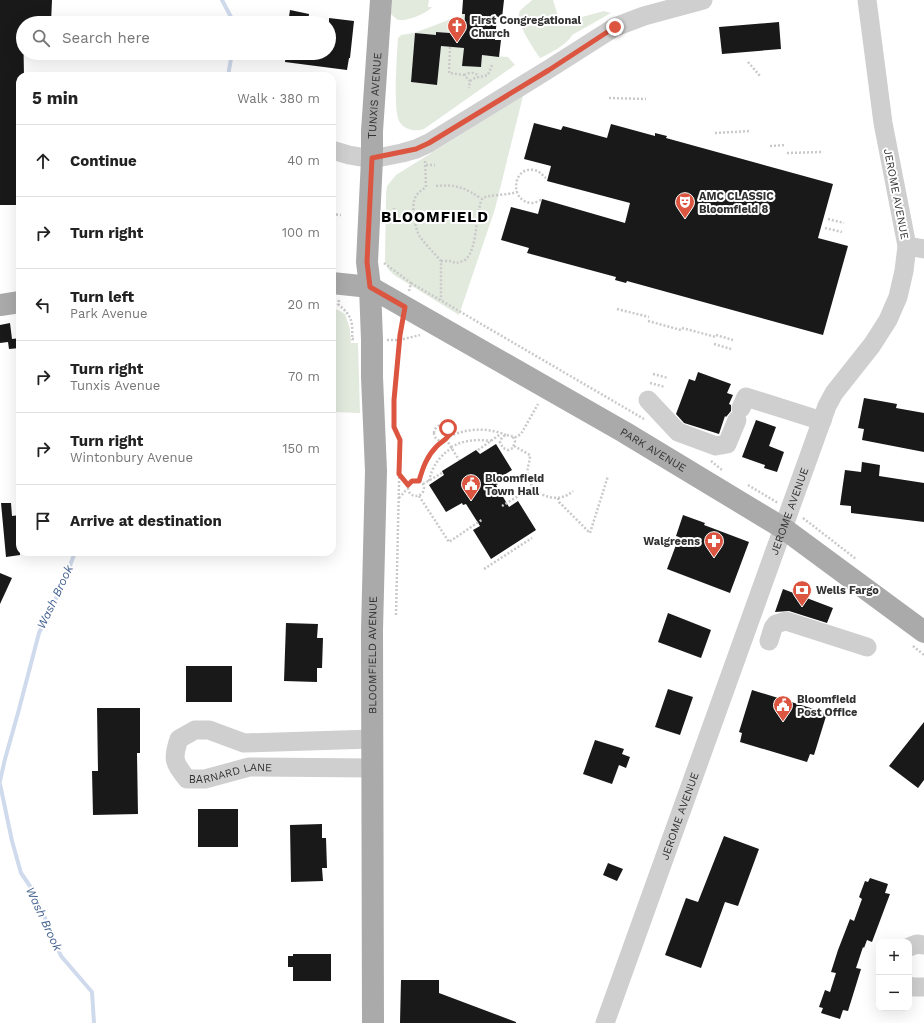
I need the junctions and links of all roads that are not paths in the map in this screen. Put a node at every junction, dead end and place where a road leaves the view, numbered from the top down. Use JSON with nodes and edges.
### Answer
{"nodes":[{"id":1,"x":381,"y":0,"type":"edge"},
{"id":2,"x":703,"y":0,"type":"edge"},
{"id":3,"x":867,"y":0,"type":"edge"},
{"id":4,"x":336,"y":151,"type":"edge"},
{"id":5,"x":372,"y":158,"type":"junction"},
{"id":6,"x":915,"y":247,"type":"edge"},
{"id":7,"x":370,"y":287,"type":"junction"},
{"id":8,"x":336,"y":291,"type":"edge"},
{"id":9,"x":16,"y":303,"type":"edge"},
{"id":10,"x":0,"y":305,"type":"edge"},
{"id":11,"x":649,"y":391,"type":"road end"},
{"id":12,"x":822,"y":421,"type":"junction"},
{"id":13,"x":783,"y":528,"type":"junction"},
{"id":14,"x":924,"y":632,"type":"edge"},
{"id":15,"x":769,"y":641,"type":"dead end"},
{"id":16,"x":867,"y":647,"type":"dead end"},
{"id":17,"x":372,"y":739,"type":"junction"},
{"id":18,"x":373,"y":768,"type":"junction"},
{"id":19,"x":924,"y":945,"type":"edge"},
{"id":20,"x":912,"y":946,"type":"edge"},
{"id":21,"x":912,"y":987,"type":"edge"},
{"id":22,"x":924,"y":987,"type":"edge"},
{"id":23,"x":373,"y":1023,"type":"edge"},
{"id":24,"x":604,"y":1023,"type":"edge"}],
"edges":[{"from":1,"to":5,"type":"main road","name":"TUNXIS AVENUE"},
{"from":2,"to":5,"type":"street"},
{"from":3,"to":6,"type":"street","name":"JEROME AVENUE"},
{"from":4,"to":5,"type":"street"},
{"from":5,"to":7,"type":"main road","name":"TUNXIS AVENUE"},
{"from":6,"to":12,"type":"street","name":"JEROME AVENUE"},
{"from":7,"to":8,"type":"main road"},
{"from":7,"to":13,"type":"main road","name":"PARK AVENUE"},
{"from":7,"to":17,"type":"main road","name":"BLOOMFIELD AVENUE"},
{"from":9,"to":10,"type":"main road"},
{"from":11,"to":12,"type":"street"},
{"from":12,"to":13,"type":"street","name":"JEROME AVENUE"},
{"from":13,"to":14,"type":"main road","name":"PARK AVENUE"},
{"from":13,"to":24,"type":"street","name":"JEROME AVENUE"},
{"from":15,"to":16,"type":"street"},
{"from":17,"to":18,"type":"main road","name":"BLOOMFIELD AVENUE"},
{"from":17,"to":18,"type":"street","name":"BARNARD LANE"},
{"from":18,"to":23,"type":"main road","name":"BLOOMFIELD AVENUE"},
{"from":19,"to":20,"type":"street"},
{"from":21,"to":22,"type":"street"}]}
